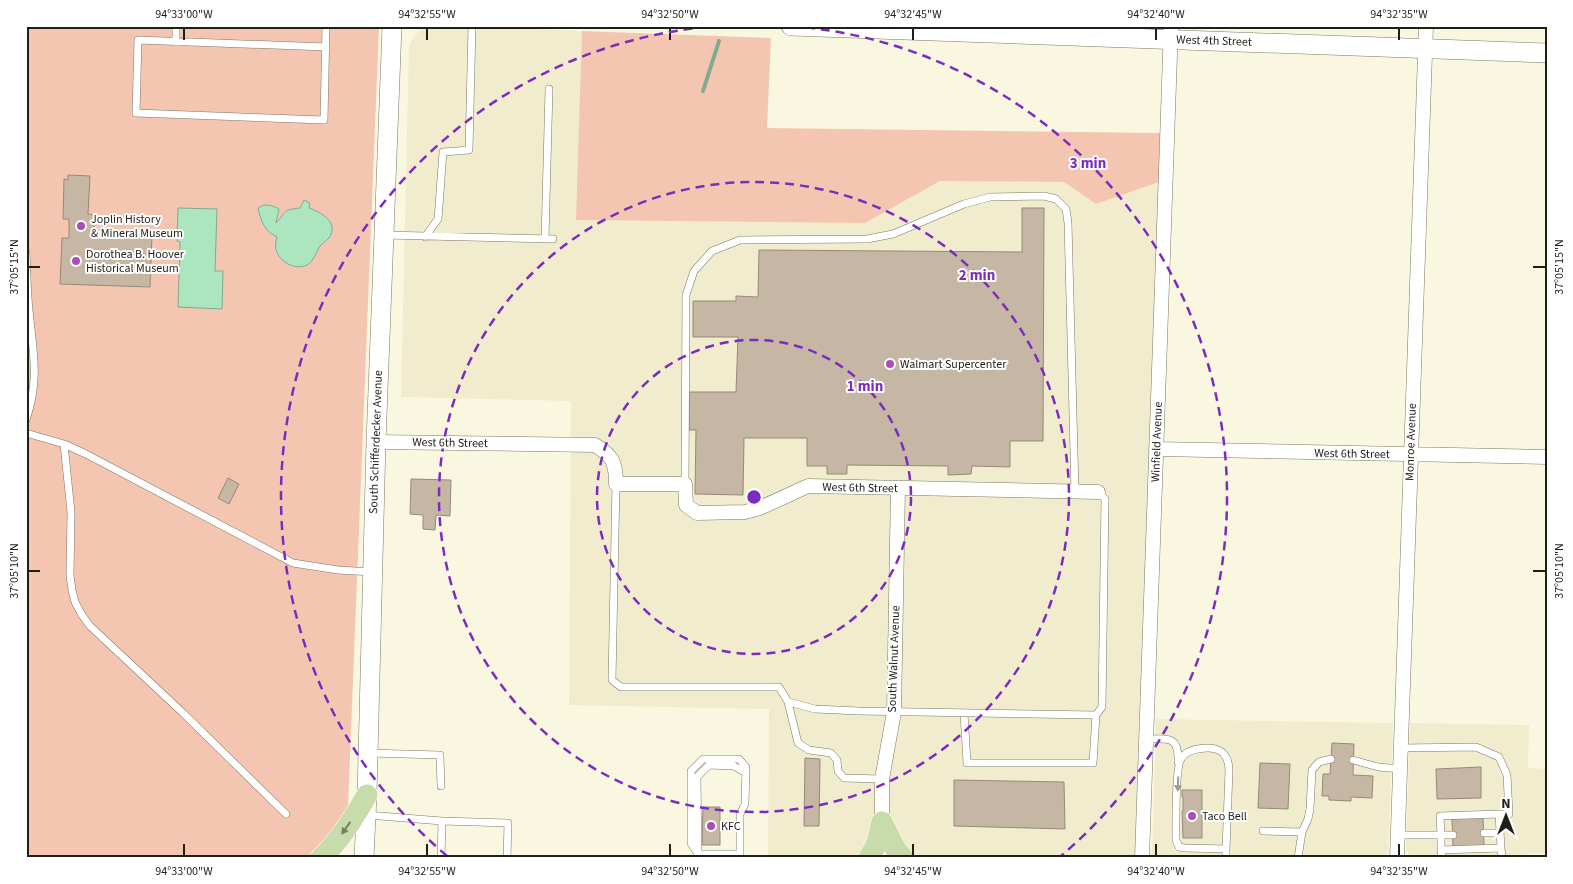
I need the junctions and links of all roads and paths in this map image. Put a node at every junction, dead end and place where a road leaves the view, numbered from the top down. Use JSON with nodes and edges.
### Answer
{"nodes":[{"id":1,"x":176,"y":26,"type":"edge"},
{"id":2,"x":326,"y":26,"type":"edge"},
{"id":3,"x":392,"y":26,"type":"edge"},
{"id":4,"x":472,"y":26,"type":"edge"},
{"id":5,"x":791,"y":26,"type":"edge"},
{"id":6,"x":1426,"y":26,"type":"edge"},
{"id":7,"x":876,"y":28,"type":"edge"},
{"id":8,"x":976,"y":30,"type":"edge"},
{"id":9,"x":1074,"y":31,"type":"edge"},
{"id":10,"x":1171,"y":33,"type":"edge"},
{"id":11,"x":176,"y":42,"type":"junction"},
{"id":12,"x":326,"y":48,"type":"junction"},
{"id":13,"x":1425,"y":49,"type":"junction"},
{"id":14,"x":1547,"y":53,"type":"edge"},
{"id":15,"x":549,"y":89,"type":"dead end"},
{"id":16,"x":384,"y":235,"type":"junction"},
{"id":17,"x":426,"y":236,"type":"junction"},
{"id":18,"x":545,"y":239,"type":"junction"},
{"id":19,"x":553,"y":239,"type":"dead end"},
{"id":20,"x":26,"y":253,"type":"edge"},
{"id":21,"x":26,"y":420,"type":"edge"},
{"id":22,"x":26,"y":433,"type":"edge"},
{"id":23,"x":376,"y":442,"type":"junction"},
{"id":24,"x":64,"y":444,"type":"junction"},
{"id":25,"x":1156,"y":449,"type":"junction"},
{"id":26,"x":1411,"y":455,"type":"junction"},
{"id":27,"x":1547,"y":457,"type":"edge"},
{"id":28,"x":616,"y":484,"type":"junction"},
{"id":29,"x":685,"y":484,"type":"junction"},
{"id":30,"x":898,"y":488,"type":"junction"},
{"id":31,"x":1076,"y":491,"type":"junction"},
{"id":32,"x":1098,"y":492,"type":"joint"},
{"id":33,"x":372,"y":572,"type":"junction"},
{"id":34,"x":788,"y":702,"type":"junction"},
{"id":35,"x":894,"y":712,"type":"junction"},
{"id":36,"x":964,"y":713,"type":"junction"},
{"id":37,"x":1096,"y":715,"type":"junction"},
{"id":38,"x":1146,"y":739,"type":"junction"},
{"id":39,"x":1400,"y":748,"type":"junction"},
{"id":40,"x":368,"y":753,"type":"junction"},
{"id":41,"x":1331,"y":759,"type":"dead end"},
{"id":42,"x":1353,"y":760,"type":"dead end"},
{"id":43,"x":1178,"y":765,"type":"junction"},
{"id":44,"x":1400,"y":769,"type":"junction"},
{"id":45,"x":882,"y":779,"type":"junction"},
{"id":46,"x":441,"y":786,"type":"dead end"},
{"id":47,"x":367,"y":805,"type":"junction"},
{"id":48,"x":286,"y":814,"type":"dead end"},
{"id":49,"x":1499,"y":814,"type":"junction"},
{"id":50,"x":442,"y":820,"type":"junction"},
{"id":51,"x":882,"y":822,"type":"junction"},
{"id":52,"x":1263,"y":831,"type":"dead end"},
{"id":53,"x":1302,"y":832,"type":"junction"},
{"id":54,"x":1500,"y":832,"type":"junction"},
{"id":55,"x":1484,"y":833,"type":"dead end"},
{"id":56,"x":1397,"y":835,"type":"junction"},
{"id":57,"x":1441,"y":835,"type":"junction"},
{"id":58,"x":1453,"y":835,"type":"dead end"},
{"id":59,"x":1501,"y":848,"type":"junction"},
{"id":60,"x":1226,"y":849,"type":"junction"},
{"id":61,"x":1441,"y":854,"type":"edge"},
{"id":62,"x":740,"y":856,"type":"edge"},
{"id":63,"x":321,"y":858,"type":"edge"},
{"id":64,"x":364,"y":858,"type":"edge"},
{"id":65,"x":441,"y":858,"type":"edge"},
{"id":66,"x":507,"y":858,"type":"edge"},
{"id":67,"x":868,"y":858,"type":"edge"},
{"id":68,"x":884,"y":858,"type":"edge"},
{"id":69,"x":903,"y":858,"type":"edge"},
{"id":70,"x":1142,"y":858,"type":"edge"},
{"id":71,"x":1226,"y":858,"type":"edge"},
{"id":72,"x":1298,"y":858,"type":"edge"},
{"id":73,"x":1397,"y":858,"type":"edge"},
{"id":74,"x":1502,"y":858,"type":"edge"}],
"edges":[{"from":1,"to":11,"type":"lane"},
{"from":2,"to":12,"type":"lane"},
{"from":3,"to":16,"type":"main road","name":"South Schifferdecker Avenue"},
{"from":4,"to":17,"type":"lane"},
{"from":5,"to":7,"type":"main road","name":"West 4th Street"},
{"from":6,"to":13,"type":"street","name":"Monroe Avenue"},
{"from":7,"to":8,"type":"main road","name":"West 4th Street"},
{"from":8,"to":9,"type":"main road","name":"West 4th Street"},
{"from":9,"to":10,"type":"main road","name":"West 4th Street"},
{"from":10,"to":13,"type":"main road","name":"West 4th Street"},
{"from":10,"to":25,"type":"street","name":"Winfield Avenue"},
{"from":11,"to":12,"type":"lane"},
{"from":11,"to":12,"type":"lane"},
{"from":13,"to":14,"type":"main road","name":"West 4th Street"},
{"from":13,"to":26,"type":"street","name":"Monroe Avenue"},
{"from":15,"to":18,"type":"lane"},
{"from":16,"to":17,"type":"lane"},
{"from":16,"to":23,"type":"main road","name":"South Schifferdecker Avenue"},
{"from":17,"to":18,"type":"lane"},
{"from":18,"to":19,"type":"lane"},
{"from":20,"to":21,"type":"lane"},
{"from":22,"to":24,"type":"lane"},
{"from":23,"to":28,"type":"street","name":"West 6th Street"},
{"from":23,"to":33,"type":"main road","name":"South Schifferdecker Avenue"},
{"from":24,"to":33,"type":"lane"},
{"from":24,"to":48,"type":"lane"},
{"from":25,"to":26,"type":"street","name":"West 6th Street"},
{"from":25,"to":38,"type":"street","name":"Winfield Avenue"},
{"from":26,"to":27,"type":"street","name":"West 6th Street"},
{"from":26,"to":39,"type":"street","name":"Monroe Avenue"},
{"from":28,"to":29,"type":"street"},
{"from":28,"to":34,"type":"lane"},
{"from":29,"to":30,"type":"street","name":"West 6th Street"},
{"from":29,"to":31,"type":"lane"},
{"from":30,"to":31,"type":"street","name":"West 6th Street"},
{"from":30,"to":35,"type":"street","name":"South Walnut Avenue"},
{"from":31,"to":32,"type":"street","name":"West 6th Street"},
{"from":32,"to":37,"type":"lane"},
{"from":33,"to":40,"type":"main road","name":"South Schifferdecker Avenue"},
{"from":34,"to":35,"type":"lane"},
{"from":34,"to":45,"type":"lane"},
{"from":35,"to":36,"type":"lane"},
{"from":35,"to":45,"type":"street","name":"South Walnut Avenue"},
{"from":36,"to":37,"type":"lane"},
{"from":36,"to":37,"type":"lane"},
{"from":38,"to":43,"type":"lane"},
{"from":38,"to":70,"type":"street","name":"Winfield Avenue"},
{"from":39,"to":44,"type":"street","name":"Monroe Avenue"},
{"from":39,"to":49,"type":"lane"},
{"from":40,"to":46,"type":"lane"},
{"from":40,"to":47,"type":"main road","name":"South Schifferdecker Avenue"},
{"from":41,"to":53,"type":"lane"},
{"from":42,"to":44,"type":"lane"},
{"from":43,"to":60,"type":"lane","one_way":true},
{"from":43,"to":60,"type":"lane"},
{"from":44,"to":56,"type":"street","name":"Monroe Avenue"},
{"from":45,"to":51,"type":"street","name":"South Walnut Avenue"},
{"from":47,"to":50,"type":"lane"},
{"from":47,"to":63,"type":"main road","one_way":true},
{"from":47,"to":64,"type":"main road","name":"South Schifferdecker Avenue"},
{"from":49,"to":54,"type":"lane"},
{"from":49,"to":57,"type":"lane"},
{"from":50,"to":65,"type":"lane"},
{"from":50,"to":66,"type":"lane"},
{"from":51,"to":67,"type":"main road"},
{"from":51,"to":68,"type":"street","name":"South Walnut Avenue"},
{"from":51,"to":69,"type":"main road"},
{"from":52,"to":53,"type":"lane"},
{"from":53,"to":72,"type":"lane"},
{"from":54,"to":55,"type":"lane"},
{"from":54,"to":59,"type":"lane"},
{"from":56,"to":57,"type":"lane"},
{"from":56,"to":73,"type":"street","name":"Monroe Avenue"},
{"from":57,"to":58,"type":"lane"},
{"from":57,"to":61,"type":"lane"},
{"from":59,"to":61,"type":"lane"},
{"from":59,"to":74,"type":"lane"},
{"from":60,"to":71,"type":"lane"},
{"from":62,"to":62,"type":"lane"}]}
